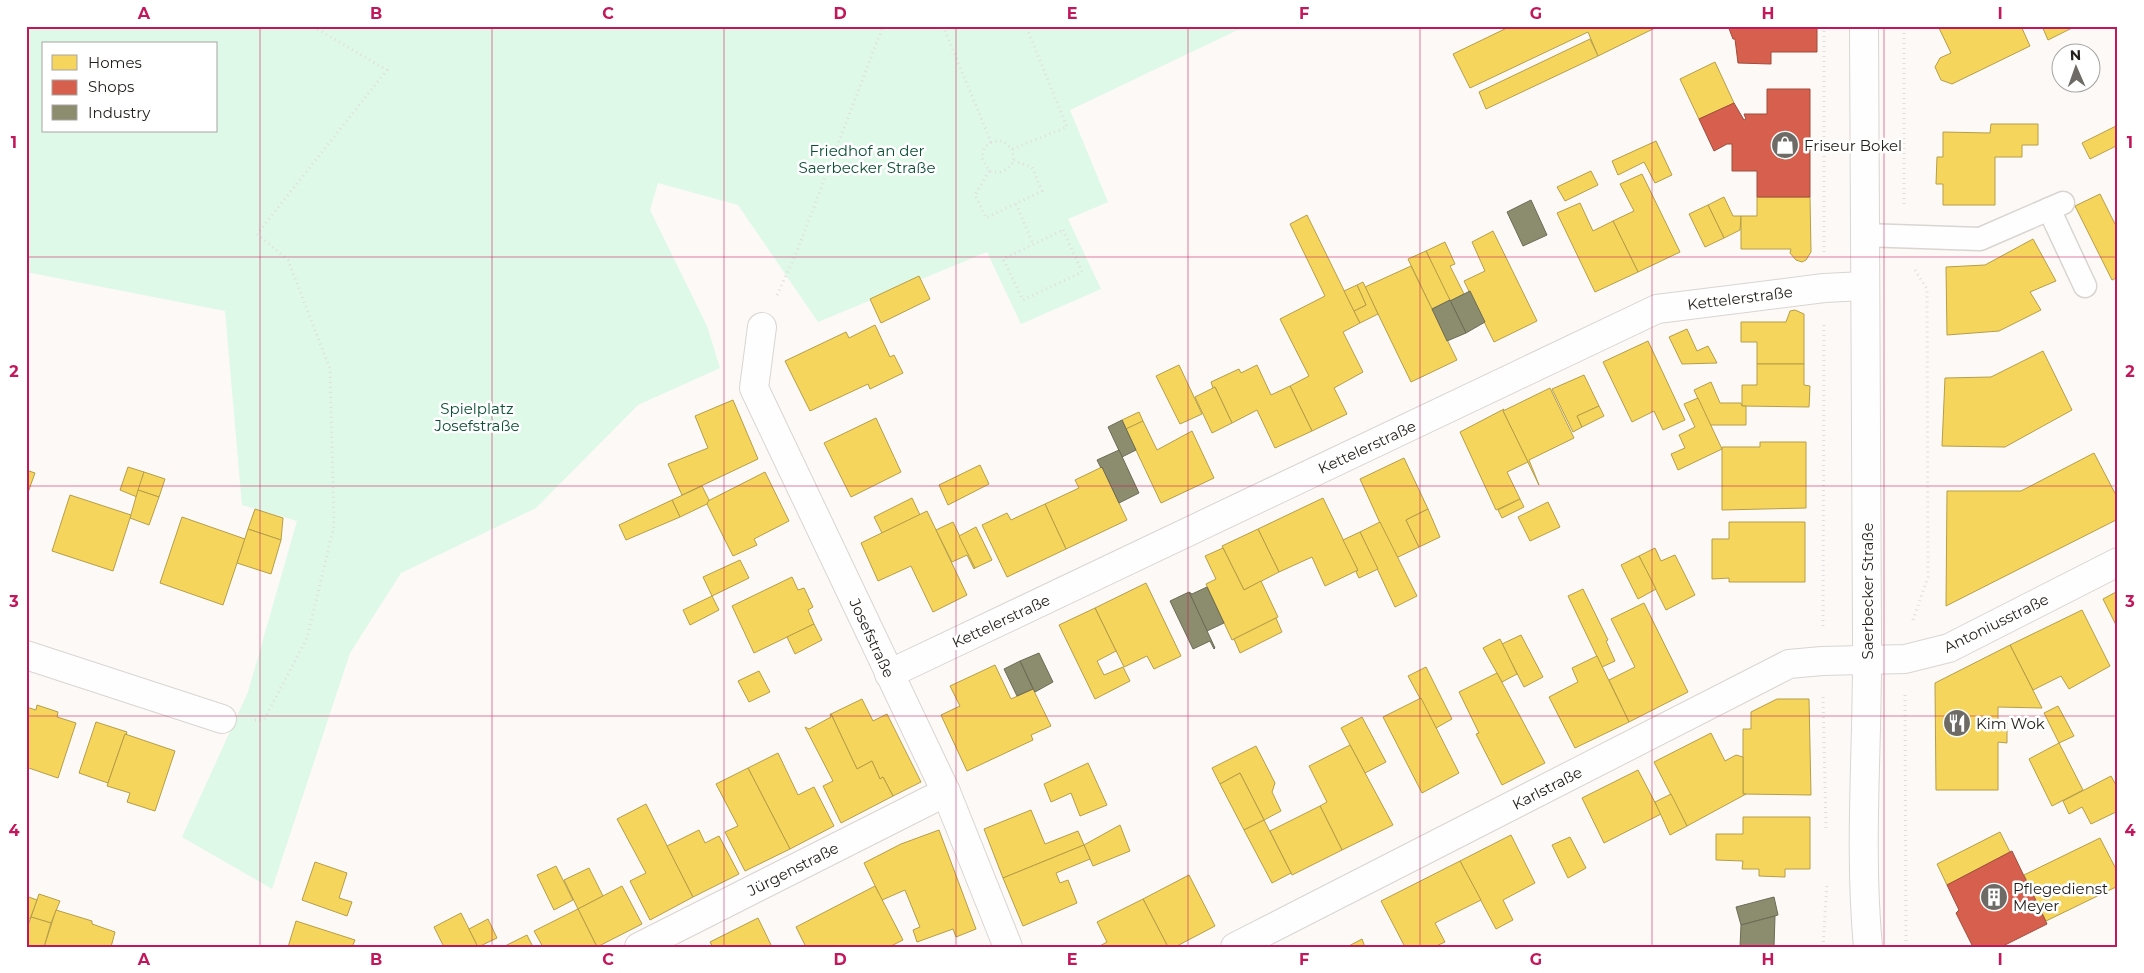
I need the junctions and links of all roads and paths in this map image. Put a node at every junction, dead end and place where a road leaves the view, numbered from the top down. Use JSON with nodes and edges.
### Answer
{"nodes":[{"id":1,"x":312,"y":26,"type":"edge"},
{"id":2,"x":883,"y":26,"type":"edge"},
{"id":3,"x":943,"y":26,"type":"edge"},
{"id":4,"x":1026,"y":26,"type":"edge"},
{"id":5,"x":1824,"y":26,"type":"edge"},
{"id":6,"x":1864,"y":26,"type":"edge"},
{"id":7,"x":1904,"y":26,"type":"edge"},
{"id":8,"x":991,"y":142,"type":"junction"},
{"id":9,"x":1012,"y":149,"type":"junction"},
{"id":10,"x":1014,"y":161,"type":"junction"},
{"id":11,"x":989,"y":171,"type":"junction"},
{"id":12,"x":1016,"y":204,"type":"junction"},
{"id":13,"x":1864,"y":235,"type":"junction"},
{"id":14,"x":1904,"y":237,"type":"junction"},
{"id":15,"x":1034,"y":245,"type":"junction"},
{"id":16,"x":1864,"y":286,"type":"junction"},
{"id":17,"x":2085,"y":286,"type":"dead end"},
{"id":18,"x":1824,"y":288,"type":"junction"},
{"id":19,"x":762,"y":328,"type":"joint"},
{"id":20,"x":2118,"y":562,"type":"edge"},
{"id":21,"x":26,"y":655,"type":"edge"},
{"id":22,"x":1905,"y":659,"type":"junction"},
{"id":23,"x":1822,"y":661,"type":"junction"},
{"id":24,"x":1867,"y":661,"type":"junction"},
{"id":25,"x":889,"y":674,"type":"junction"},
{"id":26,"x":222,"y":719,"type":"joint"},
{"id":27,"x":946,"y":792,"type":"junction"},
{"id":28,"x":1826,"y":835,"type":"dead end"},
{"id":29,"x":1827,"y":874,"type":"dead end"},
{"id":30,"x":640,"y":947,"type":"edge"},
{"id":31,"x":1008,"y":947,"type":"edge"},
{"id":32,"x":1235,"y":947,"type":"edge"},
{"id":33,"x":1823,"y":947,"type":"edge"},
{"id":34,"x":1868,"y":947,"type":"edge"},
{"id":35,"x":1906,"y":947,"type":"edge"}],
"edges":[{"from":1,"to":26,"type":"path"},
{"from":2,"to":19,"type":"path"},
{"from":3,"to":8,"type":"path"},
{"from":4,"to":9,"type":"path"},
{"from":5,"to":18,"type":"path"},
{"from":6,"to":13,"type":"street","name":"Saerbecker Straße"},
{"from":7,"to":14,"type":"path"},
{"from":8,"to":9,"type":"path"},
{"from":8,"to":11,"type":"path"},
{"from":9,"to":10,"type":"path"},
{"from":10,"to":11,"type":"path"},
{"from":10,"to":12,"type":"path"},
{"from":11,"to":12,"type":"path"},
{"from":12,"to":15,"type":"path"},
{"from":13,"to":14,"type":"lane"},
{"from":13,"to":16,"type":"street","name":"Saerbecker Straße"},
{"from":14,"to":17,"type":"lane"},
{"from":14,"to":22,"type":"path"},
{"from":15,"to":15,"type":"path"},
{"from":16,"to":18,"type":"street","name":"Kettelerstraße"},
{"from":16,"to":24,"type":"street","name":"Saerbecker Straße"},
{"from":18,"to":23,"type":"path"},
{"from":18,"to":25,"type":"street","name":"Kettelerstraße"},
{"from":19,"to":25,"type":"street","name":"Josefstraße"},
{"from":20,"to":22,"type":"street","name":"Antoniusstraße"},
{"from":21,"to":26,"type":"street"},
{"from":22,"to":24,"type":"street","name":"Antoniusstraße"},
{"from":22,"to":35,"type":"path"},
{"from":23,"to":24,"type":"street","name":"Karlstraße"},
{"from":23,"to":28,"type":"path"},
{"from":23,"to":32,"type":"street","name":"Karlstraße"},
{"from":24,"to":34,"type":"street","name":"Saerbecker Straße"},
{"from":25,"to":27,"type":"street","name":"Josefstraße"},
{"from":27,"to":30,"type":"street","name":"Jürgenstraße"},
{"from":27,"to":31,"type":"street","name":"Josefstraße"},
{"from":29,"to":33,"type":"path"}]}
